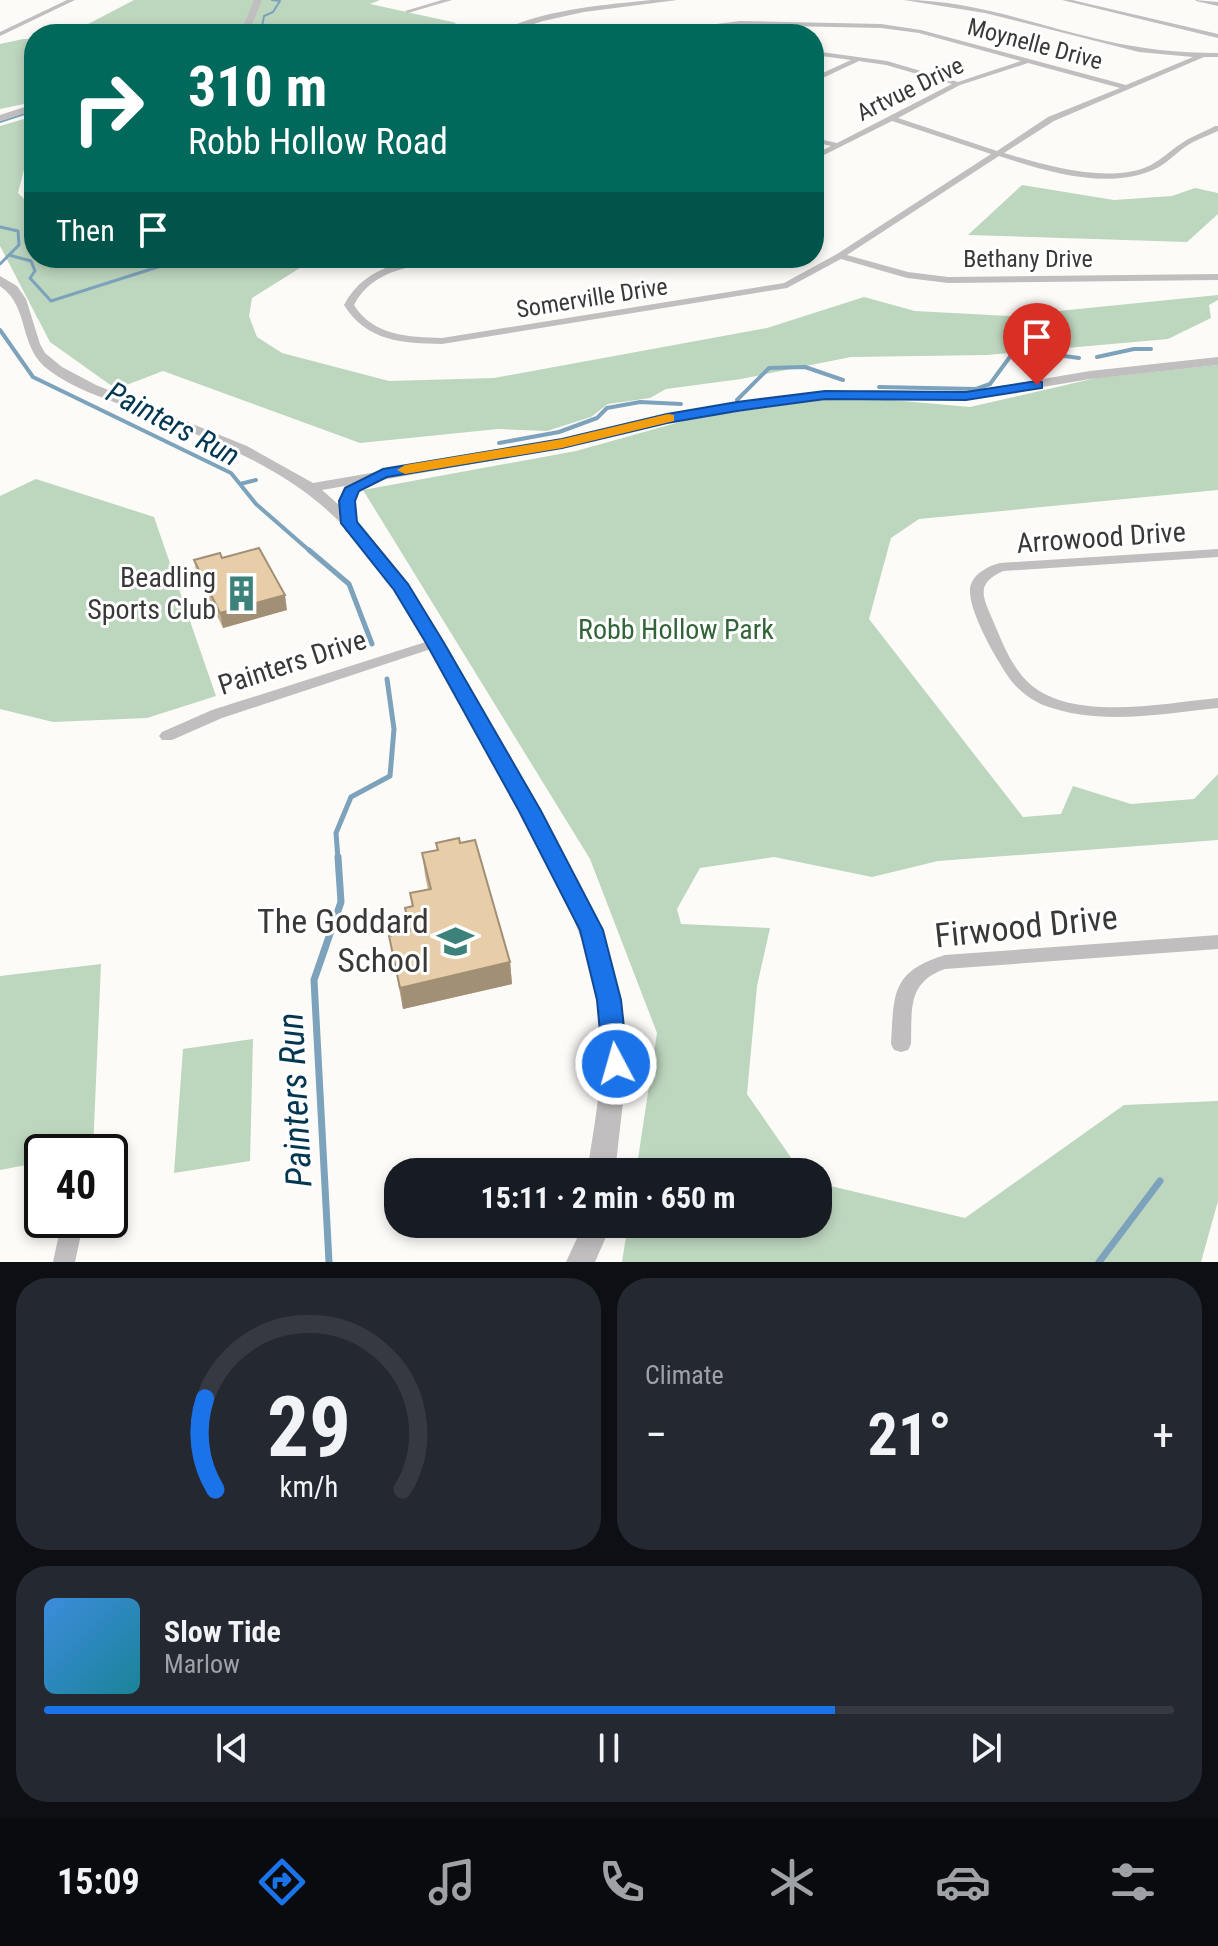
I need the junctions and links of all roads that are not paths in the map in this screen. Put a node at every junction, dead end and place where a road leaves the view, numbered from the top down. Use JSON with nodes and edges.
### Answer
{"nodes":[{"id":1,"x":72,"y":0,"type":"edge"},
{"id":2,"x":258,"y":0,"type":"edge"},
{"id":3,"x":449,"y":0,"type":"edge"},
{"id":4,"x":674,"y":0,"type":"edge"},
{"id":5,"x":907,"y":0,"type":"edge"},
{"id":6,"x":1065,"y":0,"type":"edge"},
{"id":7,"x":1198,"y":0,"type":"edge"},
{"id":8,"x":624,"y":2,"type":"edge"},
{"id":9,"x":1218,"y":4,"type":"edge"},
{"id":10,"x":408,"y":11,"type":"dead end"},
{"id":11,"x":248,"y":24,"type":"edge"},
{"id":12,"x":529,"y":24,"type":"edge"},
{"id":13,"x":752,"y":24,"type":"edge"},
{"id":14,"x":0,"y":34,"type":"edge"},
{"id":15,"x":1218,"y":36,"type":"edge"},
{"id":16,"x":824,"y":54,"type":"edge"},
{"id":17,"x":1218,"y":55,"type":"edge"},
{"id":18,"x":1201,"y":56,"type":"junction"},
{"id":19,"x":862,"y":58,"type":"junction"},
{"id":20,"x":1026,"y":60,"type":"junction"},
{"id":21,"x":824,"y":75,"type":"edge"},
{"id":22,"x":958,"y":84,"type":"junction"},
{"id":23,"x":1125,"y":87,"type":"junction"},
{"id":24,"x":24,"y":110,"type":"edge"},
{"id":25,"x":0,"y":118,"type":"edge"},
{"id":26,"x":892,"y":118,"type":"junction"},
{"id":27,"x":1218,"y":128,"type":"edge"},
{"id":28,"x":824,"y":142,"type":"edge"},
{"id":29,"x":839,"y":146,"type":"junction"},
{"id":30,"x":1000,"y":152,"type":"junction"},
{"id":31,"x":824,"y":153,"type":"edge"},
{"id":32,"x":840,"y":256,"type":"junction"},
{"id":33,"x":824,"y":266,"type":"edge"},
{"id":34,"x":395,"y":268,"type":"edge"},
{"id":35,"x":820,"y":268,"type":"edge"},
{"id":36,"x":1218,"y":277,"type":"edge"},
{"id":37,"x":0,"y":280,"type":"edge"},
{"id":38,"x":1218,"y":361,"type":"edge"},
{"id":39,"x":383,"y":473,"type":"junction"},
{"id":40,"x":310,"y":488,"type":"junction"},
{"id":41,"x":349,"y":523,"type":"junction"},
{"id":42,"x":1218,"y":553,"type":"edge"},
{"id":43,"x":435,"y":643,"type":"junction"},
{"id":44,"x":1218,"y":703,"type":"edge"},
{"id":45,"x":167,"y":736,"type":"dead end"},
{"id":46,"x":1218,"y":942,"type":"edge"},
{"id":47,"x":901,"y":1044,"type":"dead end"},
{"id":48,"x":603,"y":1158,"type":"edge"},
{"id":49,"x":69,"y":1238,"type":"edge"},
{"id":50,"x":592,"y":1238,"type":"edge"},
{"id":51,"x":64,"y":1262,"type":"edge"},
{"id":52,"x":580,"y":1262,"type":"edge"}],
"edges":[{"from":1,"to":14,"type":"street"},
{"from":2,"to":11,"type":"street"},
{"from":3,"to":10,"type":"street"},
{"from":4,"to":8,"type":"street"},
{"from":5,"to":18,"type":"street"},
{"from":6,"to":15,"type":"street"},
{"from":7,"to":9,"type":"street"},
{"from":8,"to":12,"type":"street"},
{"from":13,"to":20,"type":"street","name":"Moynelle Drive"},
{"from":16,"to":19,"type":"street"},
{"from":17,"to":18,"type":"street"},
{"from":18,"to":23,"type":"street","name":"Somerville Drive"},
{"from":19,"to":21,"type":"street"},
{"from":19,"to":22,"type":"street"},
{"from":20,"to":22,"type":"street","name":"Artvue Drive"},
{"from":20,"to":23,"type":"street","name":"Moynelle Drive"},
{"from":22,"to":26,"type":"street","name":"Artvue Drive"},
{"from":23,"to":30,"type":"street","name":"Somerville Drive"},
{"from":24,"to":25,"type":"street"},
{"from":26,"to":29,"type":"street","name":"Artvue Drive"},
{"from":26,"to":30,"type":"street"},
{"from":27,"to":30,"type":"street"},
{"from":28,"to":29,"type":"street"},
{"from":29,"to":31,"type":"street","name":"Artvue Drive"},
{"from":30,"to":32,"type":"street","name":"Somerville Drive"},
{"from":32,"to":33,"type":"street","name":"Somerville Drive"},
{"from":32,"to":36,"type":"street","name":"Bethany Drive"},
{"from":34,"to":35,"type":"street","name":"Somerville Drive"},
{"from":37,"to":40,"type":"street"},
{"from":38,"to":39,"type":"street"},
{"from":39,"to":40,"type":"street"},
{"from":39,"to":41,"type":"street"},
{"from":40,"to":41,"type":"street"},
{"from":41,"to":43,"type":"street"},
{"from":42,"to":44,"type":"street","name":"Arrowood Drive"},
{"from":43,"to":45,"type":"street","name":"Painters Drive"},
{"from":43,"to":48,"type":"street"},
{"from":46,"to":47,"type":"street","name":"Firwood Drive"},
{"from":49,"to":51,"type":"street"},
{"from":50,"to":52,"type":"street"}]}
